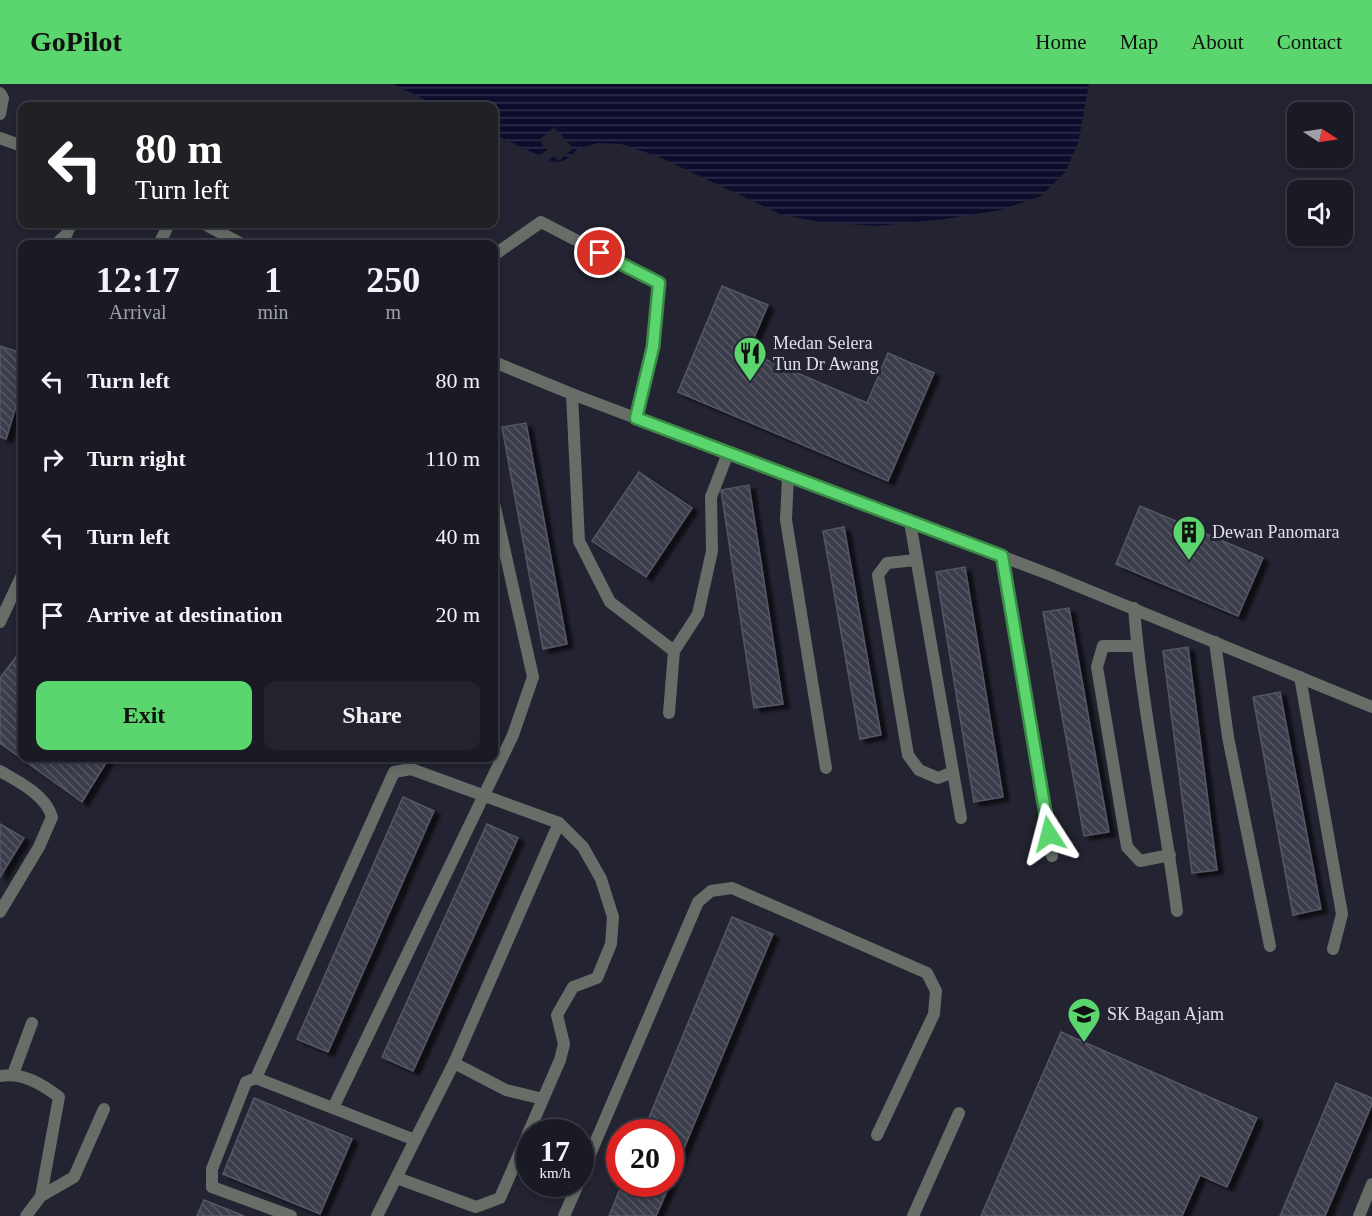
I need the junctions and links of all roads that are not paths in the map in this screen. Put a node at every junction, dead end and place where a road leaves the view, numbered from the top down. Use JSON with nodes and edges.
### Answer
{"nodes":[{"id":1,"x":0,"y":93,"type":"edge"},
{"id":2,"x":0,"y":114,"type":"edge"},
{"id":3,"x":0,"y":138,"type":"edge"},
{"id":4,"x":18,"y":145,"type":"edge"},
{"id":5,"x":69,"y":228,"type":"edge"},
{"id":6,"x":212,"y":228,"type":"edge"},
{"id":7,"x":60,"y":240,"type":"edge"},
{"id":8,"x":234,"y":240,"type":"edge"},
{"id":9,"x":498,"y":252,"type":"edge"},
{"id":10,"x":498,"y":364,"type":"edge"},
{"id":11,"x":572,"y":394,"type":"junction"},
{"id":12,"x":636,"y":418,"type":"junction"},
{"id":13,"x":728,"y":453,"type":"junction"},
{"id":14,"x":788,"y":476,"type":"junction"},
{"id":15,"x":498,"y":521,"type":"edge"},
{"id":16,"x":910,"y":522,"type":"junction"},
{"id":17,"x":1002,"y":556,"type":"junction"},
{"id":18,"x":916,"y":560,"type":"junction"},
{"id":19,"x":18,"y":583,"type":"edge"},
{"id":20,"x":1134,"y":608,"type":"junction"},
{"id":21,"x":0,"y":622,"type":"edge"},
{"id":22,"x":1215,"y":642,"type":"junction"},
{"id":23,"x":1137,"y":646,"type":"junction"},
{"id":24,"x":674,"y":651,"type":"junction"},
{"id":25,"x":1299,"y":677,"type":"junction"},
{"id":26,"x":1372,"y":707,"type":"edge"},
{"id":27,"x":669,"y":713,"type":"dead end"},
{"id":28,"x":826,"y":768,"type":"dead end"},
{"id":29,"x":0,"y":771,"type":"edge"},
{"id":30,"x":953,"y":772,"type":"junction"},
{"id":31,"x":483,"y":793,"type":"junction"},
{"id":32,"x":961,"y":818,"type":"dead end"},
{"id":33,"x":559,"y":823,"type":"junction"},
{"id":34,"x":1170,"y":855,"type":"junction"},
{"id":35,"x":1052,"y":856,"type":"dead end"},
{"id":36,"x":1178,"y":911,"type":"dead end"},
{"id":37,"x":0,"y":912,"type":"edge"},
{"id":38,"x":1270,"y":946,"type":"dead end"},
{"id":39,"x":1333,"y":949,"type":"dead end"},
{"id":40,"x":32,"y":1023,"type":"dead end"},
{"id":41,"x":454,"y":1063,"type":"junction"},
{"id":42,"x":13,"y":1074,"type":"junction"},
{"id":43,"x":0,"y":1076,"type":"edge"},
{"id":44,"x":256,"y":1078,"type":"junction"},
{"id":45,"x":543,"y":1099,"type":"junction"},
{"id":46,"x":333,"y":1108,"type":"junction"},
{"id":47,"x":104,"y":1109,"type":"dead end"},
{"id":48,"x":959,"y":1113,"type":"dead end"},
{"id":49,"x":877,"y":1135,"type":"dead end"},
{"id":50,"x":415,"y":1140,"type":"junction"},
{"id":51,"x":594,"y":1145,"type":"edge"},
{"id":52,"x":397,"y":1178,"type":"junction"},
{"id":53,"x":1372,"y":1184,"type":"edge"},
{"id":54,"x":41,"y":1196,"type":"junction"},
{"id":55,"x":572,"y":1197,"type":"edge"},
{"id":56,"x":26,"y":1216,"type":"edge"},
{"id":57,"x":291,"y":1216,"type":"edge"},
{"id":58,"x":377,"y":1216,"type":"edge"},
{"id":59,"x":564,"y":1216,"type":"edge"},
{"id":60,"x":913,"y":1216,"type":"edge"},
{"id":61,"x":1359,"y":1216,"type":"edge"}],
"edges":[{"from":1,"to":2,"type":"street"},
{"from":3,"to":4,"type":"street"},
{"from":5,"to":7,"type":"street"},
{"from":6,"to":8,"type":"street"},
{"from":9,"to":12,"type":"street"},
{"from":10,"to":11,"type":"street"},
{"from":11,"to":12,"type":"street"},
{"from":11,"to":24,"type":"street"},
{"from":12,"to":13,"type":"street"},
{"from":13,"to":14,"type":"street"},
{"from":13,"to":24,"type":"street"},
{"from":14,"to":16,"type":"street"},
{"from":14,"to":28,"type":"street"},
{"from":15,"to":31,"type":"street"},
{"from":16,"to":17,"type":"street"},
{"from":16,"to":18,"type":"street"},
{"from":17,"to":20,"type":"street"},
{"from":17,"to":35,"type":"street"},
{"from":18,"to":30,"type":"street"},
{"from":18,"to":30,"type":"street"},
{"from":19,"to":21,"type":"street"},
{"from":20,"to":22,"type":"street"},
{"from":20,"to":23,"type":"street"},
{"from":22,"to":25,"type":"street"},
{"from":22,"to":38,"type":"street"},
{"from":23,"to":34,"type":"street"},
{"from":23,"to":34,"type":"street"},
{"from":24,"to":27,"type":"street"},
{"from":25,"to":26,"type":"street"},
{"from":25,"to":39,"type":"street"},
{"from":29,"to":37,"type":"street"},
{"from":30,"to":32,"type":"street"},
{"from":31,"to":33,"type":"street"},
{"from":31,"to":44,"type":"street"},
{"from":31,"to":46,"type":"street"},
{"from":33,"to":41,"type":"street"},
{"from":33,"to":45,"type":"street"},
{"from":34,"to":36,"type":"street"},
{"from":40,"to":42,"type":"street"},
{"from":41,"to":45,"type":"street"},
{"from":41,"to":50,"type":"street"},
{"from":42,"to":43,"type":"street"},
{"from":42,"to":54,"type":"street"},
{"from":44,"to":46,"type":"street"},
{"from":44,"to":57,"type":"street"},
{"from":45,"to":52,"type":"street"},
{"from":46,"to":50,"type":"street"},
{"from":47,"to":54,"type":"street"},
{"from":48,"to":60,"type":"street"},
{"from":49,"to":51,"type":"street"},
{"from":50,"to":52,"type":"street"},
{"from":52,"to":58,"type":"street"},
{"from":53,"to":61,"type":"street"},
{"from":54,"to":56,"type":"street"},
{"from":55,"to":59,"type":"street"}]}
